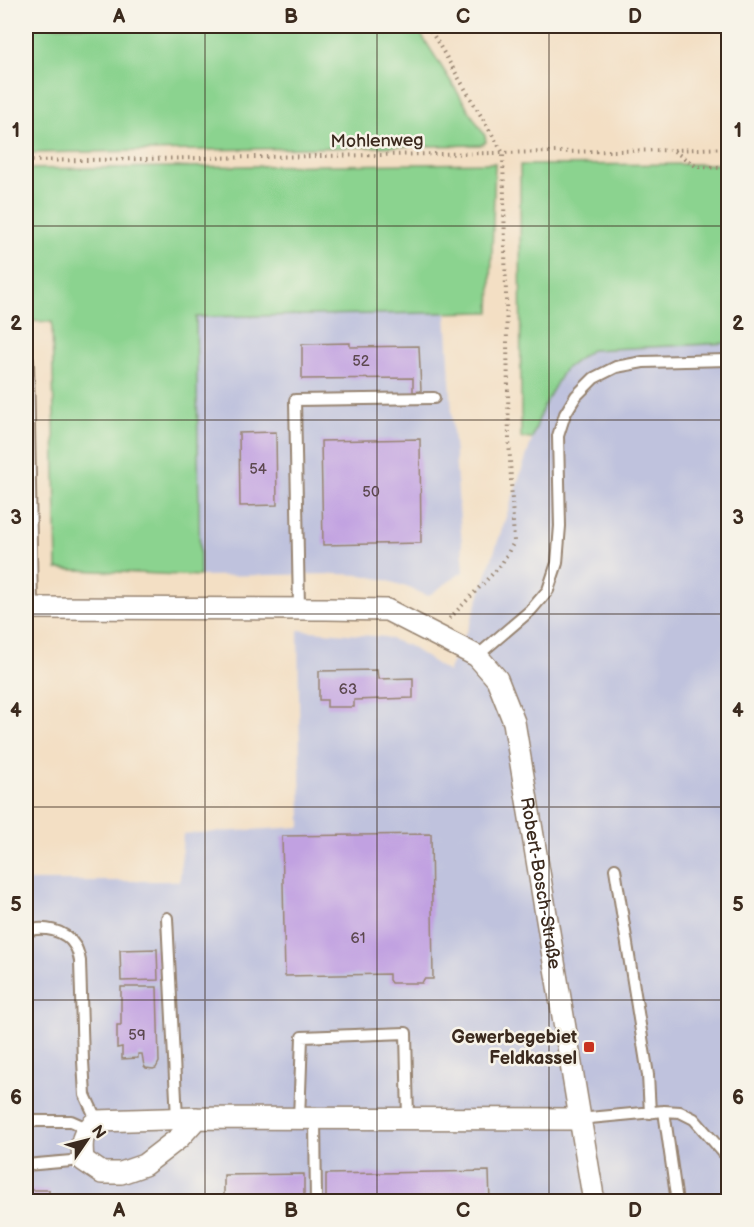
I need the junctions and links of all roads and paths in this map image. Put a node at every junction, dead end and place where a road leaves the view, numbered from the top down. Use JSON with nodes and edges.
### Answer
{"nodes":[{"id":1,"x":428,"y":26,"type":"edge"},
{"id":2,"x":729,"y":148,"type":"edge"},
{"id":3,"x":672,"y":150,"type":"junction"},
{"id":4,"x":503,"y":153,"type":"junction"},
{"id":5,"x":26,"y":161,"type":"edge"},
{"id":6,"x":729,"y":168,"type":"edge"},
{"id":7,"x":28,"y":358,"type":"dead end"},
{"id":8,"x":729,"y":360,"type":"edge"},
{"id":9,"x":434,"y":398,"type":"dead end"},
{"id":10,"x":29,"y":608,"type":"edge"},
{"id":11,"x":299,"y":609,"type":"junction"},
{"id":12,"x":435,"y":634,"type":"junction"},
{"id":13,"x":477,"y":656,"type":"junction"},
{"id":14,"x":615,"y":869,"type":"dead end"},
{"id":15,"x":167,"y":918,"type":"dead end"},
{"id":16,"x":26,"y":931,"type":"edge"},
{"id":17,"x":664,"y":1111,"type":"junction"},
{"id":18,"x":650,"y":1113,"type":"junction"},
{"id":19,"x":187,"y":1118,"type":"junction"},
{"id":20,"x":307,"y":1119,"type":"junction"},
{"id":21,"x":408,"y":1119,"type":"junction"},
{"id":22,"x":579,"y":1119,"type":"junction"},
{"id":23,"x":26,"y":1121,"type":"edge"},
{"id":24,"x":92,"y":1125,"type":"junction"},
{"id":25,"x":729,"y":1158,"type":"edge"},
{"id":26,"x":83,"y":1160,"type":"junction"},
{"id":27,"x":26,"y":1165,"type":"edge"},
{"id":28,"x":316,"y":1202,"type":"edge"},
{"id":29,"x":594,"y":1202,"type":"edge"},
{"id":30,"x":676,"y":1202,"type":"edge"}],
"edges":[{"from":1,"to":4,"type":"path"},
{"from":2,"to":3,"type":"path","name":"Mohlenweg"},
{"from":3,"to":4,"type":"path","name":"Mohlenweg"},
{"from":3,"to":6,"type":"path"},
{"from":4,"to":5,"type":"path","name":"Mohlenweg"},
{"from":4,"to":12,"type":"path"},
{"from":7,"to":10,"type":"lane"},
{"from":8,"to":13,"type":"lane"},
{"from":9,"to":11,"type":"lane"},
{"from":10,"to":11,"type":"street","name":"Robert-Bosch-Straße"},
{"from":11,"to":12,"type":"street","name":"Robert-Bosch-Straße"},
{"from":12,"to":13,"type":"street","name":"Robert-Bosch-Straße"},
{"from":13,"to":22,"type":"street","name":"Robert-Bosch-Straße"},
{"from":14,"to":18,"type":"lane"},
{"from":15,"to":19,"type":"lane"},
{"from":16,"to":24,"type":"lane"},
{"from":17,"to":18,"type":"lane"},
{"from":17,"to":25,"type":"lane"},
{"from":17,"to":30,"type":"lane"},
{"from":18,"to":22,"type":"lane"},
{"from":19,"to":20,"type":"street"},
{"from":19,"to":24,"type":"street"},
{"from":19,"to":26,"type":"street"},
{"from":20,"to":21,"type":"street"},
{"from":20,"to":21,"type":"lane"},
{"from":20,"to":28,"type":"lane"},
{"from":21,"to":22,"type":"street"},
{"from":22,"to":29,"type":"street","name":"Robert-Bosch-Straße"},
{"from":23,"to":24,"type":"lane"},
{"from":24,"to":26,"type":"street"},
{"from":26,"to":27,"type":"lane"}]}
